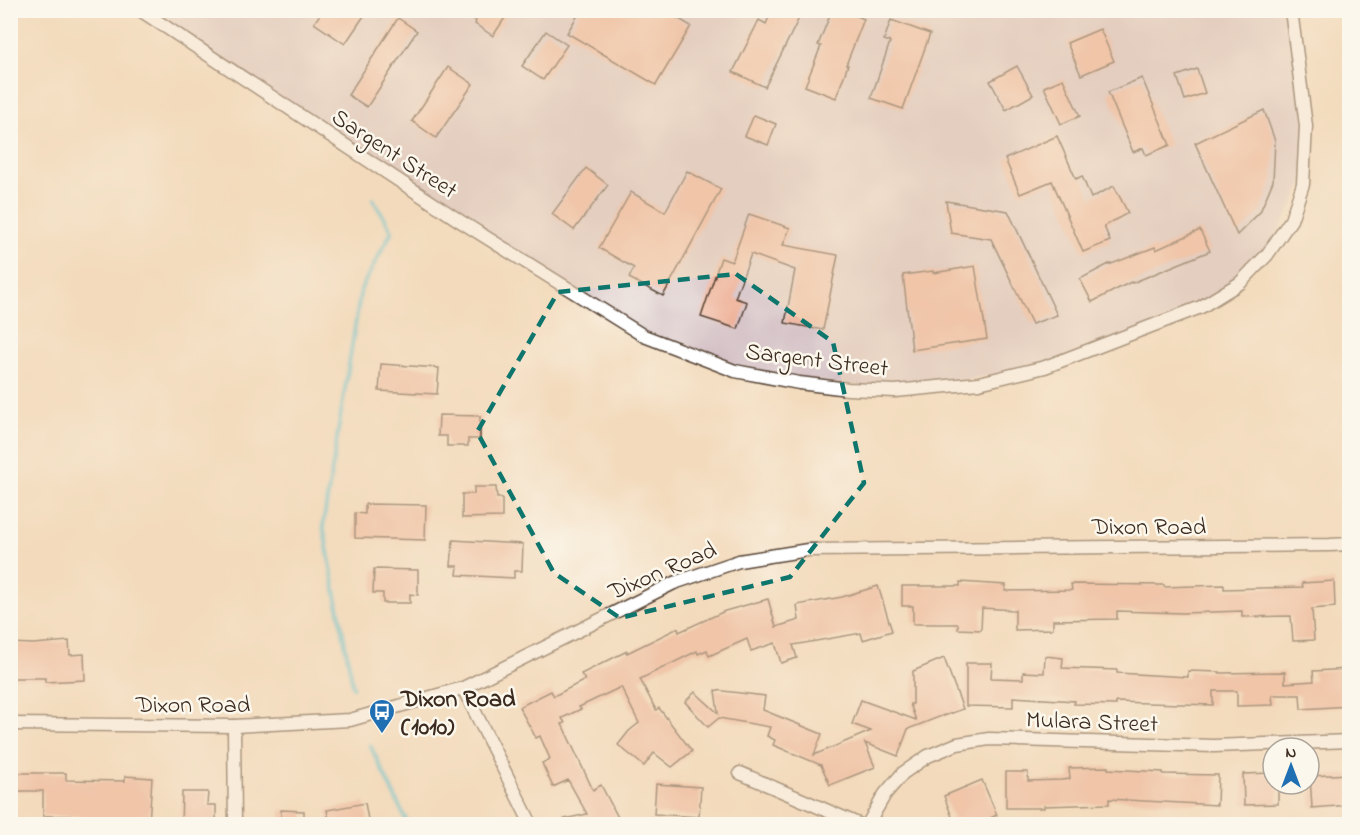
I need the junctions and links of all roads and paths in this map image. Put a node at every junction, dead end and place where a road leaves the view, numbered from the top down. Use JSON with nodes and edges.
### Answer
{"nodes":[{"id":1,"x":140,"y":10,"type":"edge"},
{"id":2,"x":1291,"y":10,"type":"edge"},
{"id":3,"x":1350,"y":544,"type":"edge"},
{"id":4,"x":463,"y":688,"type":"junction"},
{"id":5,"x":10,"y":724,"type":"edge"},
{"id":6,"x":234,"y":726,"type":"junction"},
{"id":7,"x":1350,"y":741,"type":"edge"},
{"id":8,"x":740,"y":774,"type":"dead end"},
{"id":9,"x":235,"y":825,"type":"edge"},
{"id":10,"x":531,"y":825,"type":"edge"},
{"id":11,"x":858,"y":825,"type":"edge"},
{"id":12,"x":868,"y":825,"type":"edge"}],
"edges":[{"from":1,"to":2,"type":"street","name":"Sargent Street"},
{"from":3,"to":4,"type":"street","name":"Dixon Road"},
{"from":4,"to":6,"type":"street","name":"Dixon Road"},
{"from":4,"to":10,"type":"street"},
{"from":5,"to":6,"type":"street","name":"Dixon Road"},
{"from":6,"to":9,"type":"street"},
{"from":7,"to":12,"type":"street","name":"Mulara Street"},
{"from":8,"to":11,"type":"street"}]}
